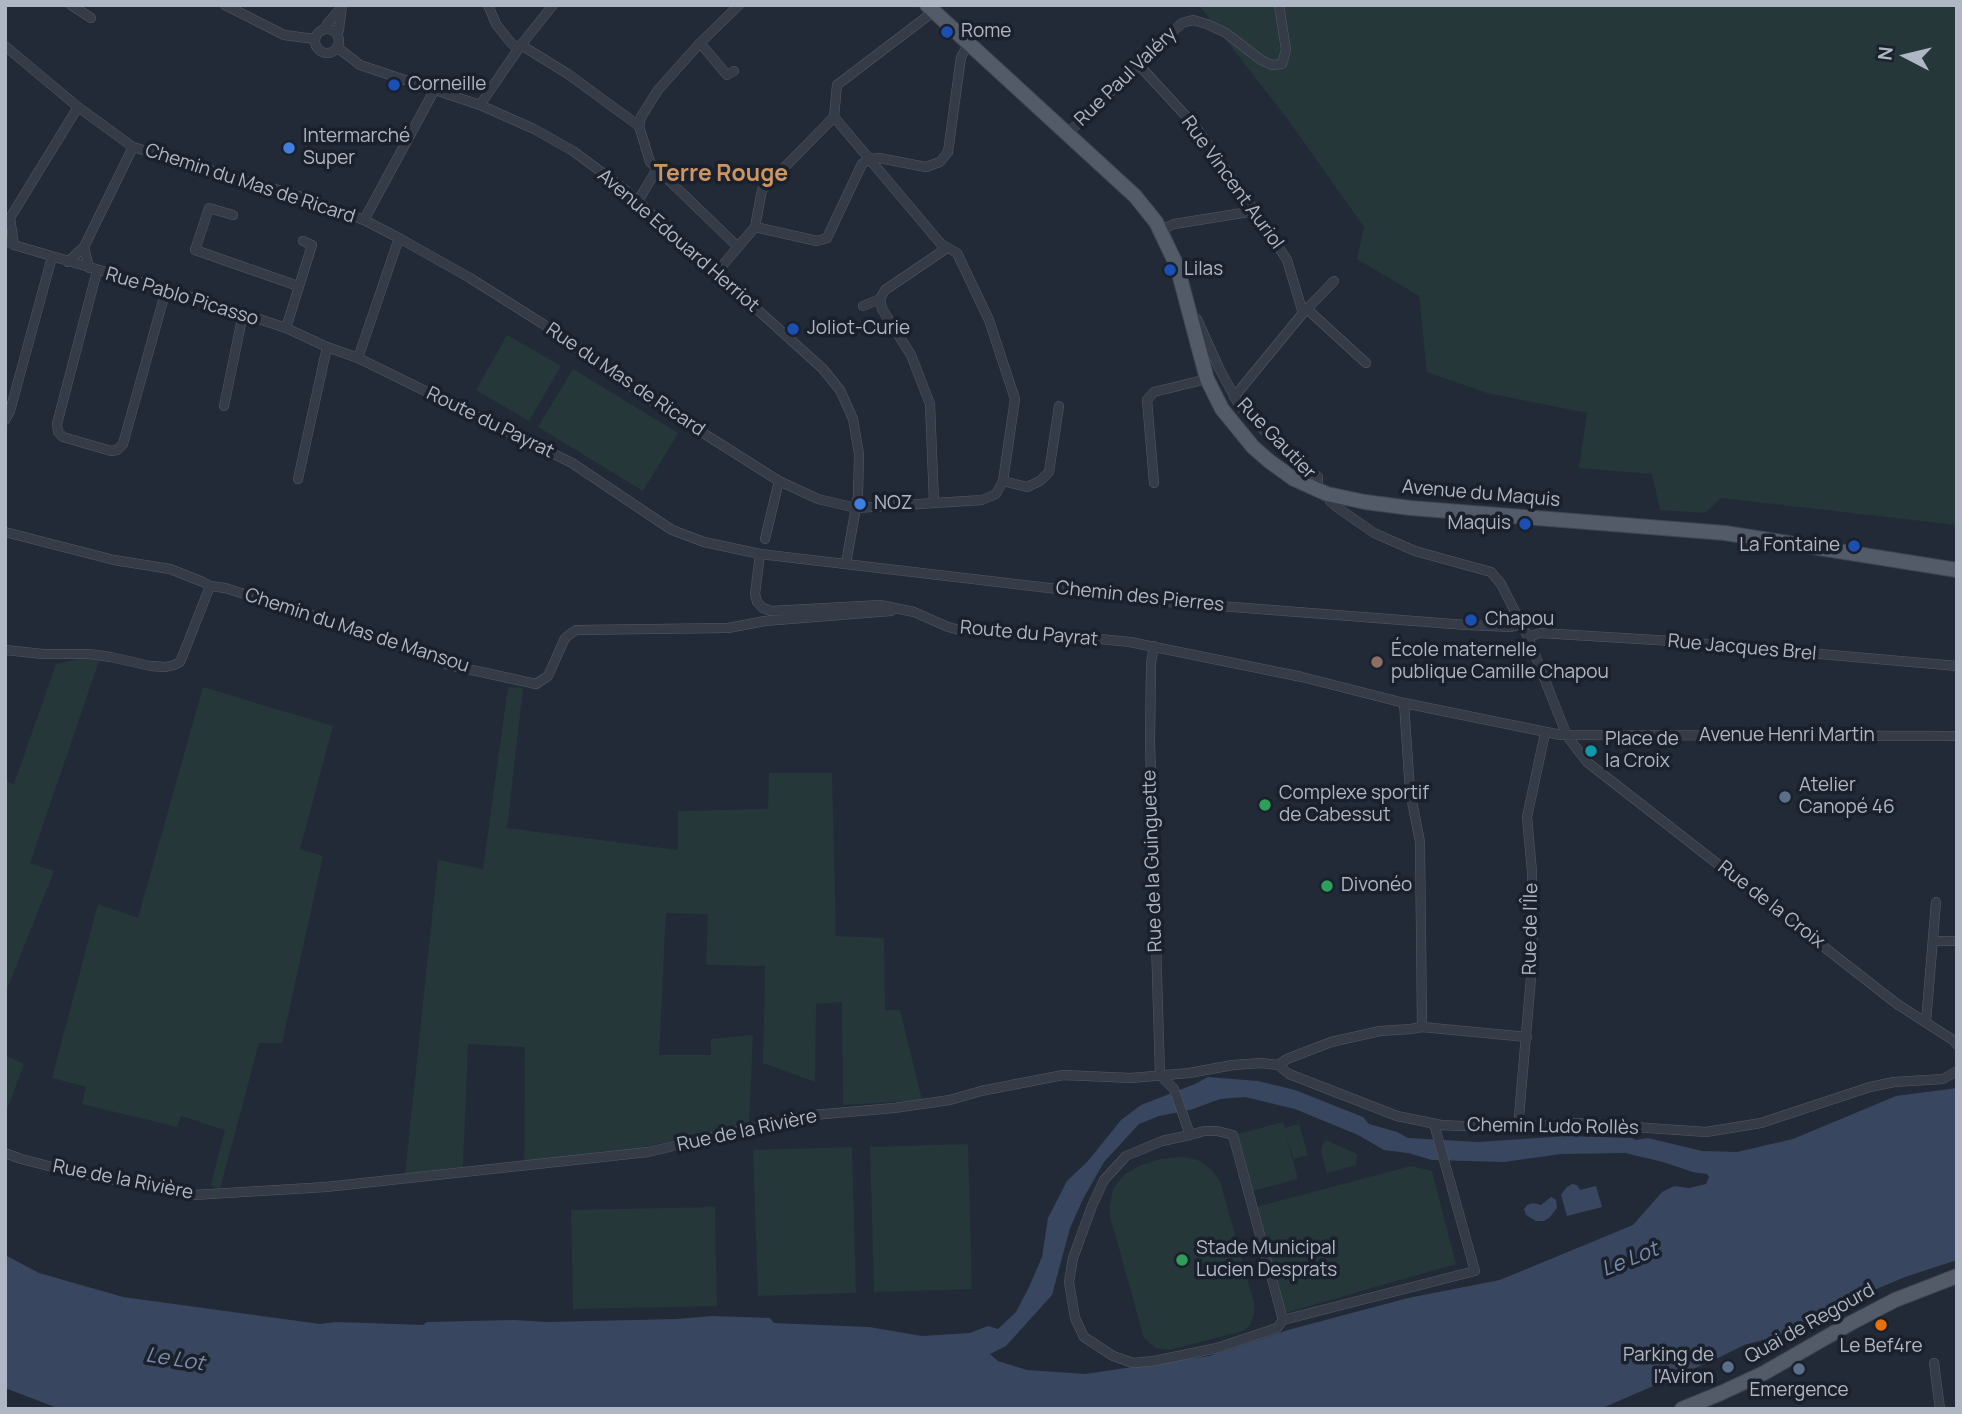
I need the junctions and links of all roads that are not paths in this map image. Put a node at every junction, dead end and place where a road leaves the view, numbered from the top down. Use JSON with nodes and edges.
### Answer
{"nodes":[{"id":1,"x":71,"y":5,"type":"edge"},
{"id":2,"x":225,"y":5,"type":"edge"},
{"id":3,"x":488,"y":5,"type":"edge"},
{"id":4,"x":553,"y":5,"type":"edge"},
{"id":5,"x":739,"y":5,"type":"edge"},
{"id":6,"x":1279,"y":5,"type":"edge"},
{"id":7,"x":930,"y":6,"type":"edge"},
{"id":8,"x":341,"y":7,"type":"edge"},
{"id":9,"x":91,"y":18,"type":"dead end"},
{"id":10,"x":326,"y":29,"type":"junction"},
{"id":11,"x":337,"y":33,"type":"junction"},
{"id":12,"x":315,"y":39,"type":"junction"},
{"id":13,"x":700,"y":43,"type":"junction"},
{"id":14,"x":968,"y":45,"type":"junction"},
{"id":15,"x":5,"y":46,"type":"edge"},
{"id":16,"x":337,"y":47,"type":"junction"},
{"id":17,"x":520,"y":47,"type":"junction"},
{"id":18,"x":1139,"y":65,"type":"junction"},
{"id":19,"x":734,"y":71,"type":"dead end"},
{"id":20,"x":435,"y":89,"type":"junction"},
{"id":21,"x":480,"y":104,"type":"junction"},
{"id":22,"x":78,"y":107,"type":"junction"},
{"id":23,"x":834,"y":117,"type":"junction"},
{"id":24,"x":639,"y":126,"type":"junction"},
{"id":25,"x":1066,"y":135,"type":"junction"},
{"id":26,"x":133,"y":147,"type":"junction"},
{"id":27,"x":870,"y":159,"type":"junction"},
{"id":28,"x":657,"y":169,"type":"junction"},
{"id":29,"x":638,"y":201,"type":"junction"},
{"id":30,"x":1255,"y":211,"type":"junction"},
{"id":31,"x":233,"y":215,"type":"dead end"},
{"id":32,"x":8,"y":219,"type":"edge"},
{"id":33,"x":363,"y":220,"type":"junction"},
{"id":34,"x":755,"y":227,"type":"junction"},
{"id":35,"x":1161,"y":230,"type":"junction"},
{"id":36,"x":399,"y":238,"type":"junction"},
{"id":37,"x":303,"y":241,"type":"dead end"},
{"id":38,"x":10,"y":243,"type":"edge"},
{"id":39,"x":84,"y":247,"type":"junction"},
{"id":40,"x":738,"y":247,"type":"junction"},
{"id":41,"x":947,"y":248,"type":"junction"},
{"id":42,"x":52,"y":257,"type":"junction"},
{"id":43,"x":68,"y":262,"type":"junction"},
{"id":44,"x":93,"y":269,"type":"junction"},
{"id":45,"x":716,"y":273,"type":"junction"},
{"id":46,"x":1334,"y":281,"type":"dead end"},
{"id":47,"x":298,"y":286,"type":"junction"},
{"id":48,"x":166,"y":290,"type":"junction"},
{"id":49,"x":880,"y":299,"type":"junction"},
{"id":50,"x":863,"y":306,"type":"dead end"},
{"id":51,"x":1305,"y":311,"type":"junction"},
{"id":52,"x":243,"y":314,"type":"junction"},
{"id":53,"x":1191,"y":321,"type":"junction"},
{"id":54,"x":286,"y":328,"type":"junction"},
{"id":55,"x":327,"y":347,"type":"junction"},
{"id":56,"x":358,"y":358,"type":"junction"},
{"id":57,"x":1366,"y":363,"type":"dead end"},
{"id":58,"x":1207,"y":379,"type":"junction"},
{"id":59,"x":1234,"y":397,"type":"junction"},
{"id":60,"x":224,"y":406,"type":"dead end"},
{"id":61,"x":1059,"y":406,"type":"dead end"},
{"id":62,"x":5,"y":420,"type":"edge"},
{"id":63,"x":298,"y":480,"type":"dead end"},
{"id":64,"x":779,"y":481,"type":"junction"},
{"id":65,"x":1003,"y":481,"type":"junction"},
{"id":66,"x":1154,"y":483,"type":"dead end"},
{"id":67,"x":1323,"y":492,"type":"junction"},
{"id":68,"x":934,"y":503,"type":"junction"},
{"id":69,"x":856,"y":508,"type":"junction"},
{"id":70,"x":5,"y":532,"type":"edge"},
{"id":71,"x":765,"y":539,"type":"dead end"},
{"id":72,"x":759,"y":559,"type":"junction"},
{"id":73,"x":846,"y":563,"type":"junction"},
{"id":74,"x":1957,"y":570,"type":"edge"},
{"id":75,"x":210,"y":586,"type":"junction"},
{"id":76,"x":895,"y":609,"type":"junction"},
{"id":77,"x":1521,"y":624,"type":"junction"},
{"id":78,"x":1528,"y":636,"type":"junction"},
{"id":79,"x":1154,"y":646,"type":"junction"},
{"id":80,"x":5,"y":650,"type":"edge"},
{"id":81,"x":1957,"y":666,"type":"edge"},
{"id":82,"x":1405,"y":703,"type":"junction"},
{"id":83,"x":1544,"y":732,"type":"junction"},
{"id":84,"x":1567,"y":736,"type":"junction"},
{"id":85,"x":1957,"y":736,"type":"edge"},
{"id":86,"x":1936,"y":902,"type":"dead end"},
{"id":87,"x":1933,"y":941,"type":"junction"},
{"id":88,"x":1957,"y":941,"type":"edge"},
{"id":89,"x":1926,"y":1022,"type":"junction"},
{"id":90,"x":1422,"y":1027,"type":"junction"},
{"id":91,"x":1527,"y":1037,"type":"junction"},
{"id":92,"x":1957,"y":1045,"type":"edge"},
{"id":93,"x":1278,"y":1065,"type":"junction"},
{"id":94,"x":1957,"y":1071,"type":"edge"},
{"id":95,"x":1160,"y":1075,"type":"junction"},
{"id":96,"x":1436,"y":1128,"type":"junction"},
{"id":97,"x":1518,"y":1128,"type":"junction"},
{"id":98,"x":1190,"y":1135,"type":"junction"},
{"id":99,"x":5,"y":1153,"type":"edge"},
{"id":100,"x":1957,"y":1276,"type":"edge"},
{"id":101,"x":1283,"y":1320,"type":"junction"},
{"id":102,"x":1934,"y":1363,"type":"dead end"},
{"id":103,"x":1937,"y":1380,"type":"junction"},
{"id":104,"x":1948,"y":1380,"type":"dead end"},
{"id":105,"x":1682,"y":1409,"type":"edge"},
{"id":106,"x":1940,"y":1409,"type":"edge"}],
"edges":[{"from":1,"to":9,"type":"street"},
{"from":2,"to":12,"type":"street"},
{"from":3,"to":17,"type":"street"},
{"from":4,"to":17,"type":"street"},
{"from":5,"to":13,"type":"street"},
{"from":6,"to":18,"type":"street","name":"Rue Paul Valéry"},
{"from":7,"to":14,"type":"main road","name":"Avenue du Maquis"},
{"from":7,"to":23,"type":"street"},
{"from":8,"to":10,"type":"street"},
{"from":8,"to":11,"type":"street"},
{"from":10,"to":11,"type":"street"},
{"from":10,"to":12,"type":"street"},
{"from":11,"to":16,"type":"street"},
{"from":12,"to":16,"type":"street"},
{"from":13,"to":19,"type":"street"},
{"from":13,"to":24,"type":"street"},
{"from":14,"to":25,"type":"main road","name":"Avenue du Maquis"},
{"from":14,"to":27,"type":"street"},
{"from":15,"to":22,"type":"street","name":"Chemin du Mas de Ricard"},
{"from":16,"to":20,"type":"street","name":"Avenue Edouard Herriot"},
{"from":17,"to":21,"type":"street"},
{"from":17,"to":24,"type":"street"},
{"from":18,"to":25,"type":"street","name":"Rue Paul Valéry"},
{"from":18,"to":30,"type":"street","name":"Rue Vincent Auriol"},
{"from":20,"to":21,"type":"street","name":"Avenue Edouard Herriot"},
{"from":20,"to":33,"type":"street"},
{"from":21,"to":29,"type":"street","name":"Avenue Edouard Herriot"},
{"from":22,"to":26,"type":"street","name":"Chemin du Mas de Ricard"},
{"from":22,"to":32,"type":"street"},
{"from":23,"to":27,"type":"street"},
{"from":23,"to":34,"type":"street"},
{"from":24,"to":28,"type":"street"},
{"from":25,"to":35,"type":"main road","name":"Avenue du Maquis"},
{"from":26,"to":33,"type":"street","name":"Chemin du Mas de Ricard"},
{"from":26,"to":39,"type":"street"},
{"from":27,"to":34,"type":"street"},
{"from":27,"to":41,"type":"street"},
{"from":28,"to":29,"type":"street"},
{"from":28,"to":40,"type":"street"},
{"from":29,"to":45,"type":"street","name":"Avenue Edouard Herriot"},
{"from":30,"to":35,"type":"street"},
{"from":30,"to":51,"type":"street","name":"Rue Vincent Auriol"},
{"from":31,"to":47,"type":"street"},
{"from":32,"to":38,"type":"street"},
{"from":33,"to":36,"type":"street","name":"Chemin du Mas de Ricard"},
{"from":34,"to":40,"type":"street"},
{"from":35,"to":53,"type":"main road","name":"Avenue du Maquis"},
{"from":36,"to":56,"type":"street"},
{"from":36,"to":64,"type":"street","name":"Rue du Mas de Ricard"},
{"from":37,"to":47,"type":"street"},
{"from":38,"to":42,"type":"street","name":"Rue Pablo Picasso"},
{"from":39,"to":43,"type":"street"},
{"from":39,"to":44,"type":"street"},
{"from":40,"to":45,"type":"street"},
{"from":41,"to":49,"type":"street"},
{"from":41,"to":65,"type":"street"},
{"from":42,"to":43,"type":"street","name":"Rue Pablo Picasso"},
{"from":42,"to":62,"type":"street"},
{"from":43,"to":44,"type":"street","name":"Rue Pablo Picasso"},
{"from":44,"to":48,"type":"street","name":"Rue Pablo Picasso"},
{"from":44,"to":48,"type":"street"},
{"from":45,"to":69,"type":"street","name":"Avenue Edouard Herriot"},
{"from":46,"to":51,"type":"street"},
{"from":47,"to":54,"type":"street"},
{"from":48,"to":52,"type":"street","name":"Rue Pablo Picasso"},
{"from":49,"to":50,"type":"street"},
{"from":49,"to":68,"type":"street"},
{"from":51,"to":57,"type":"street"},
{"from":51,"to":59,"type":"street"},
{"from":52,"to":54,"type":"street","name":"Rue Pablo Picasso"},
{"from":52,"to":60,"type":"street"},
{"from":53,"to":58,"type":"main road","name":"Avenue du Maquis"},
{"from":53,"to":59,"type":"street","name":"Rue Gautier"},
{"from":54,"to":55,"type":"street","name":"Rue Pablo Picasso"},
{"from":55,"to":56,"type":"street","name":"Rue Pablo Picasso"},
{"from":55,"to":63,"type":"street"},
{"from":56,"to":72,"type":"street","name":"Route du Payrat"},
{"from":58,"to":66,"type":"street"},
{"from":58,"to":67,"type":"main road","name":"Avenue du Maquis"},
{"from":59,"to":67,"type":"street","name":"Rue Gautier"},
{"from":61,"to":65,"type":"street"},
{"from":64,"to":69,"type":"street","name":"Rue du Mas de Ricard"},
{"from":64,"to":71,"type":"street"},
{"from":65,"to":68,"type":"street","name":"Rue du Mas de Ricard"},
{"from":67,"to":74,"type":"main road","name":"Avenue du Maquis"},
{"from":67,"to":77,"type":"street","name":"Rue Gautier"},
{"from":68,"to":69,"type":"street","name":"Rue du Mas de Ricard"},
{"from":69,"to":73,"type":"street","name":"Avenue Edouard Herriot"},
{"from":70,"to":75,"type":"street","name":"Chemin du Mas de Mansou"},
{"from":72,"to":73,"type":"street","name":"Chemin des Pierres"},
{"from":72,"to":76,"type":"street","name":"Route du Payrat"},
{"from":73,"to":77,"type":"street","name":"Chemin des Pierres"},
{"from":75,"to":76,"type":"street","name":"Chemin du Mas de Mansou"},
{"from":75,"to":80,"type":"street"},
{"from":76,"to":79,"type":"street","name":"Route du Payrat"},
{"from":77,"to":78,"type":"street","name":"Rue Gautier"},
{"from":78,"to":81,"type":"street","name":"Rue Jacques Brel"},
{"from":78,"to":84,"type":"street","name":"Rue Gautier"},
{"from":79,"to":82,"type":"street","name":"Route du Payrat"},
{"from":79,"to":95,"type":"street","name":"Rue de la Guinguette"},
{"from":82,"to":83,"type":"street","name":"Route du Payrat"},
{"from":82,"to":90,"type":"street"},
{"from":83,"to":84,"type":"street"},
{"from":83,"to":91,"type":"street","name":"Rue de l'Île"},
{"from":84,"to":85,"type":"street","name":"Avenue Henri Martin"},
{"from":84,"to":89,"type":"street","name":"Rue de la Croix"},
{"from":86,"to":87,"type":"street"},
{"from":87,"to":88,"type":"street"},
{"from":87,"to":89,"type":"street"},
{"from":89,"to":92,"type":"street","name":"Rue de la Croix"},
{"from":90,"to":91,"type":"street","name":"Rue de la Rivière"},
{"from":90,"to":93,"type":"street","name":"Rue de la Rivière"},
{"from":91,"to":97,"type":"street","name":"Rue de l'Île"},
{"from":93,"to":95,"type":"street","name":"Rue de la Rivière"},
{"from":93,"to":96,"type":"street","name":"Chemin Ludo Rollès"},
{"from":94,"to":97,"type":"street","name":"Chemin Ludo Rollès"},
{"from":95,"to":98,"type":"street"},
{"from":95,"to":99,"type":"street","name":"Rue de la Rivière"},
{"from":96,"to":97,"type":"street","name":"Chemin Ludo Rollès"},
{"from":96,"to":101,"type":"street"},
{"from":98,"to":101,"type":"street"},
{"from":98,"to":101,"type":"street"},
{"from":100,"to":105,"type":"main road","name":"Quai de Regourd"},
{"from":102,"to":103,"type":"street"},
{"from":103,"to":104,"type":"street"},
{"from":103,"to":106,"type":"street"}]}
